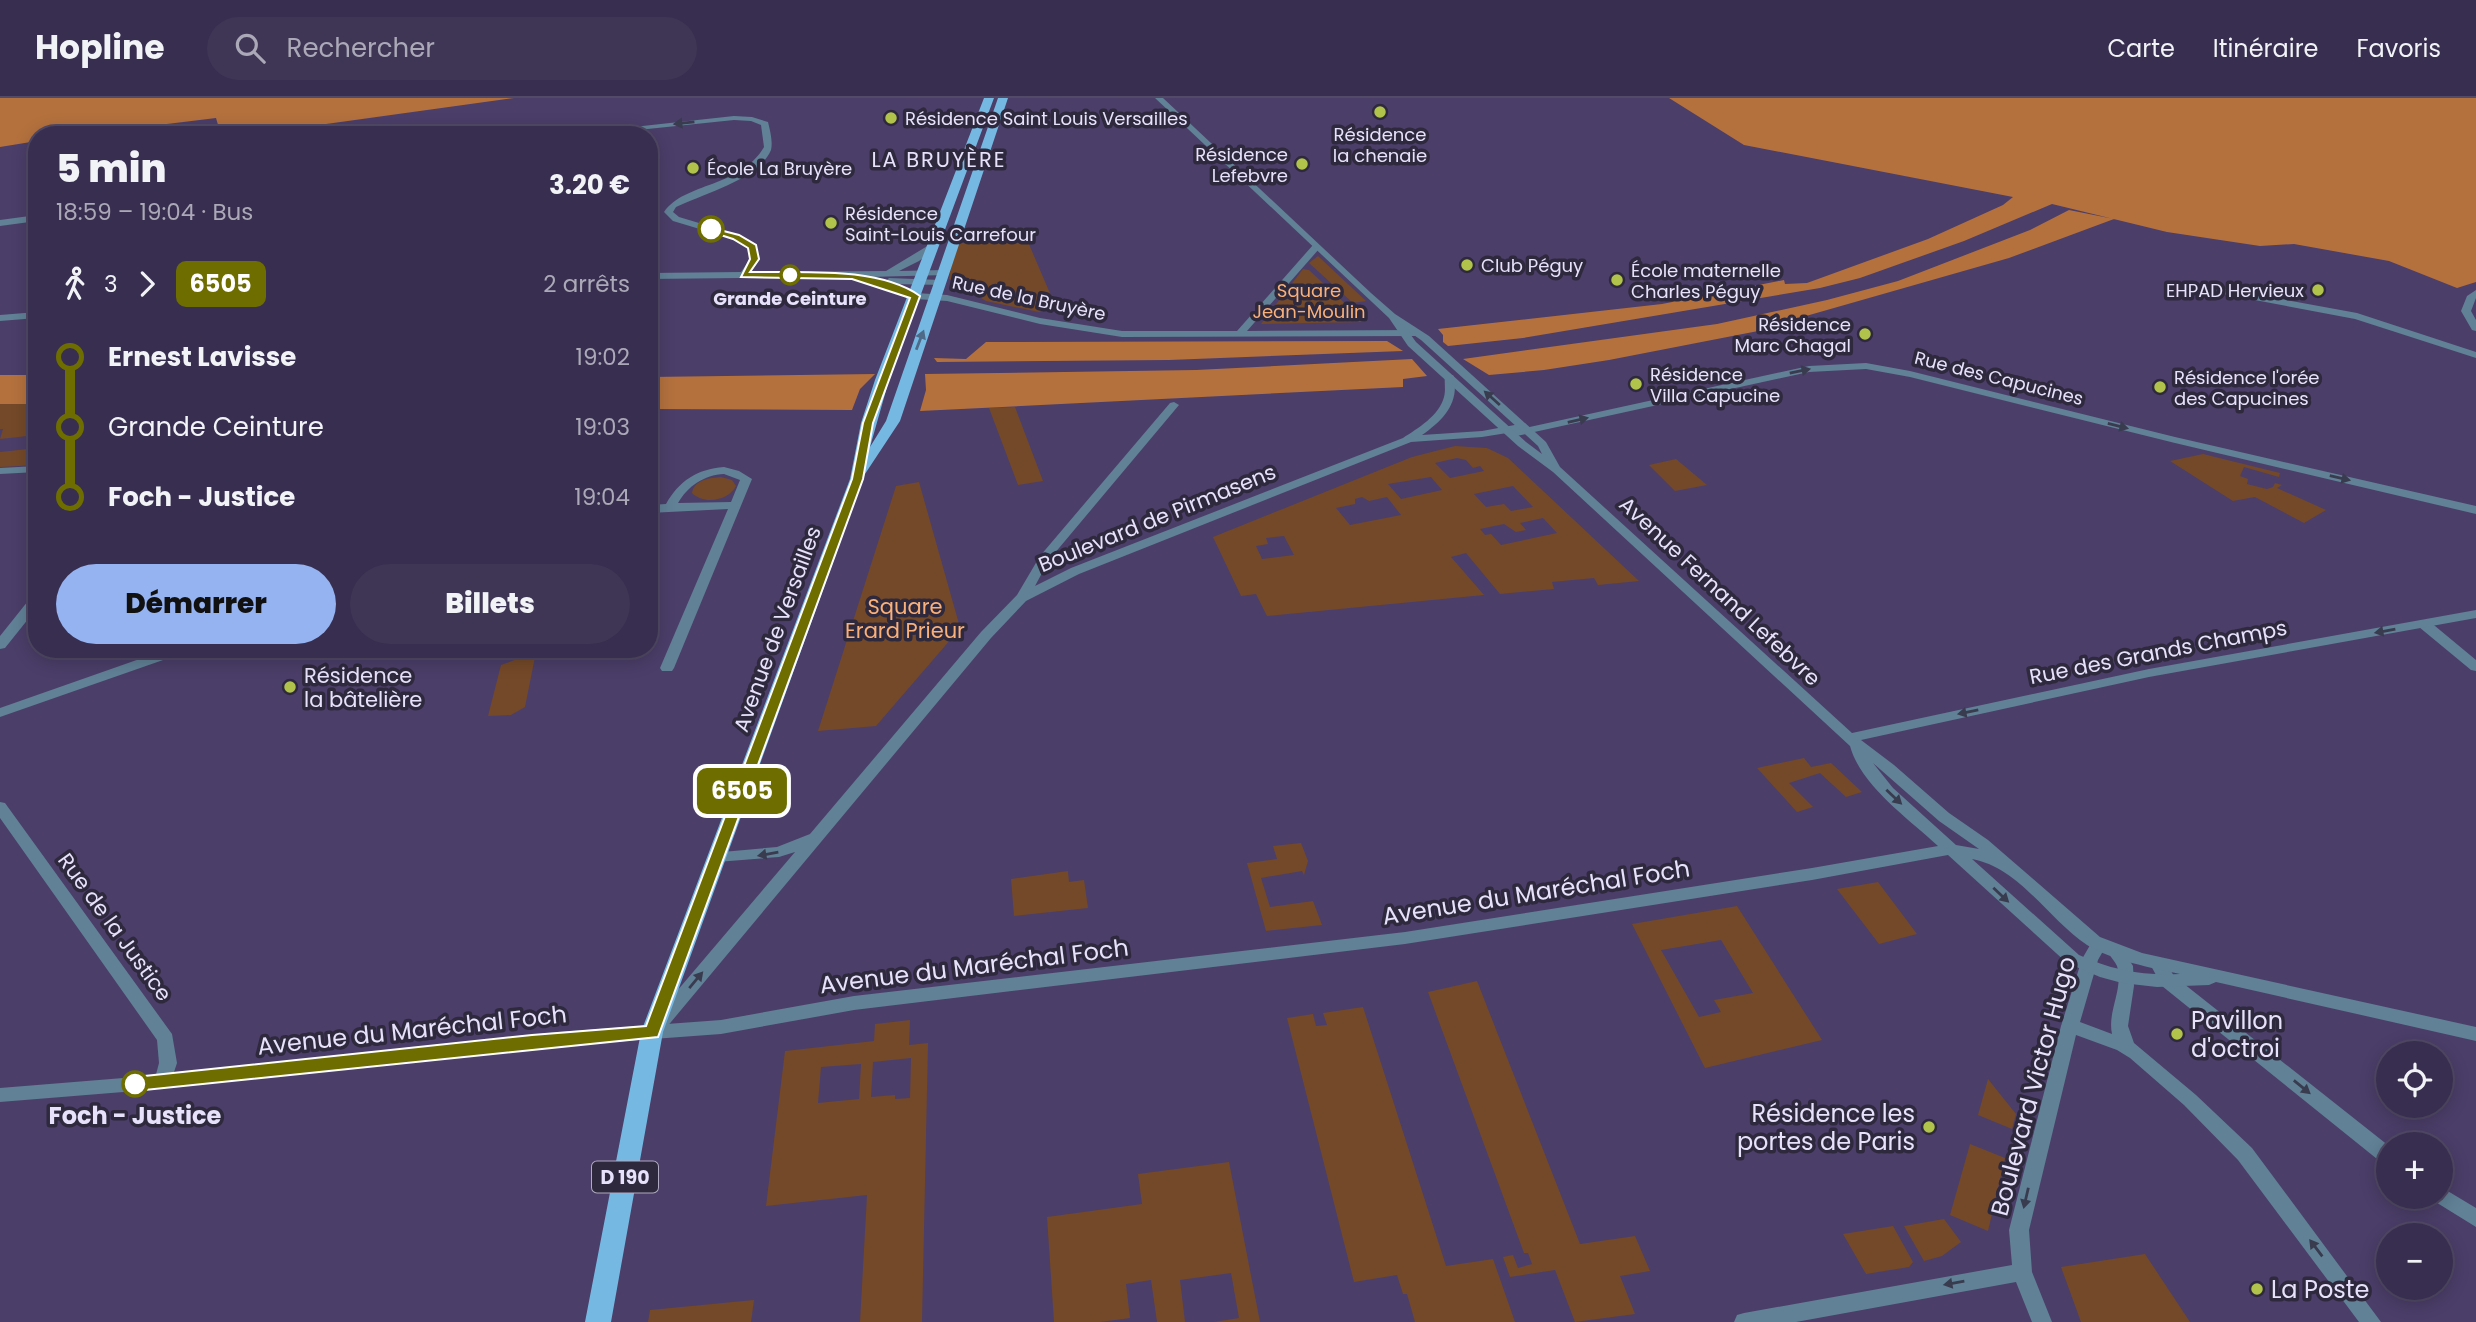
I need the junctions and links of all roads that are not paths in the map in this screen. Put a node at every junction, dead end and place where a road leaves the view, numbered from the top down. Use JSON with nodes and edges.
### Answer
{"nodes":[{"id":1,"x":989,"y":98,"type":"edge"},
{"id":2,"x":1003,"y":98,"type":"edge"},
{"id":3,"x":1159,"y":98,"type":"edge"},
{"id":4,"x":653,"y":126,"type":"edge"},
{"id":5,"x":28,"y":219,"type":"edge"},
{"id":6,"x":0,"y":223,"type":"edge"},
{"id":7,"x":934,"y":245,"type":"junction"},
{"id":8,"x":1316,"y":247,"type":"junction"},
{"id":9,"x":883,"y":273,"type":"junction"},
{"id":10,"x":744,"y":275,"type":"junction"},
{"id":11,"x":845,"y":275,"type":"junction"},
{"id":12,"x":658,"y":276,"type":"edge"},
{"id":13,"x":920,"y":284,"type":"junction"},
{"id":14,"x":940,"y":284,"type":"junction"},
{"id":15,"x":2194,"y":286,"type":"dead end"},
{"id":16,"x":2476,"y":293,"type":"edge"},
{"id":17,"x":28,"y":316,"type":"edge"},
{"id":18,"x":1392,"y":316,"type":"junction"},
{"id":19,"x":0,"y":318,"type":"edge"},
{"id":20,"x":2476,"y":328,"type":"edge"},
{"id":21,"x":1403,"y":333,"type":"junction"},
{"id":22,"x":1419,"y":333,"type":"junction"},
{"id":23,"x":1239,"y":334,"type":"junction"},
{"id":24,"x":2476,"y":355,"type":"edge"},
{"id":25,"x":1449,"y":377,"type":"junction"},
{"id":26,"x":1174,"y":405,"type":"dead end"},
{"id":27,"x":1526,"y":429,"type":"junction"},
{"id":28,"x":1509,"y":432,"type":"junction"},
{"id":29,"x":1407,"y":440,"type":"junction"},
{"id":30,"x":28,"y":469,"type":"edge"},
{"id":31,"x":1557,"y":470,"type":"junction"},
{"id":32,"x":0,"y":471,"type":"edge"},
{"id":33,"x":857,"y":479,"type":"junction"},
{"id":34,"x":736,"y":505,"type":"junction"},
{"id":35,"x":670,"y":507,"type":"junction"},
{"id":36,"x":658,"y":508,"type":"edge"},
{"id":37,"x":2476,"y":510,"type":"edge"},
{"id":38,"x":1021,"y":598,"type":"junction"},
{"id":39,"x":28,"y":609,"type":"edge"},
{"id":40,"x":2476,"y":614,"type":"edge"},
{"id":41,"x":2424,"y":624,"type":"junction"},
{"id":42,"x":0,"y":645,"type":"edge"},
{"id":43,"x":156,"y":658,"type":"edge"},
{"id":44,"x":2476,"y":667,"type":"edge"},
{"id":45,"x":667,"y":668,"type":"dead end"},
{"id":46,"x":0,"y":713,"type":"edge"},
{"id":47,"x":1852,"y":740,"type":"junction"},
{"id":48,"x":0,"y":807,"type":"edge"},
{"id":49,"x":1944,"y":817,"type":"junction"},
{"id":50,"x":817,"y":837,"type":"junction"},
{"id":51,"x":1951,"y":849,"type":"junction"},
{"id":52,"x":718,"y":857,"type":"junction"},
{"id":53,"x":2015,"y":871,"type":"junction"},
{"id":54,"x":2099,"y":944,"type":"junction"},
{"id":55,"x":2116,"y":952,"type":"junction"},
{"id":56,"x":2158,"y":964,"type":"junction"},
{"id":57,"x":2088,"y":967,"type":"junction"},
{"id":58,"x":2227,"y":977,"type":"junction"},
{"id":59,"x":2125,"y":978,"type":"junction"},
{"id":60,"x":2168,"y":981,"type":"junction"},
{"id":61,"x":2070,"y":1026,"type":"junction"},
{"id":62,"x":652,"y":1032,"type":"junction"},
{"id":63,"x":2476,"y":1034,"type":"edge"},
{"id":64,"x":2129,"y":1049,"type":"junction"},
{"id":65,"x":163,"y":1082,"type":"junction"},
{"id":66,"x":0,"y":1095,"type":"edge"},
{"id":67,"x":2376,"y":1147,"type":"edge"},
{"id":68,"x":2453,"y":1203,"type":"edge"},
{"id":69,"x":2476,"y":1219,"type":"edge"},
{"id":70,"x":2021,"y":1272,"type":"junction"},
{"id":71,"x":598,"y":1322,"type":"edge"},
{"id":72,"x":1744,"y":1322,"type":"edge"},
{"id":73,"x":2042,"y":1322,"type":"edge"},
{"id":74,"x":2371,"y":1322,"type":"edge"}],
"edges":[{"from":1,"to":7,"type":"main road","number":"D 190"},
{"from":2,"to":14,"type":"main road","number":"D 190"},
{"from":3,"to":8,"type":"street","name":"Avenue Fernand Lefebvre"},
{"from":10,"to":4,"type":"street","one_way":true},
{"from":5,"to":6,"type":"street"},
{"from":7,"to":9,"type":"street"},
{"from":7,"to":13,"type":"main road","number":"D 190"},
{"from":8,"to":18,"type":"street","name":"Avenue Fernand Lefebvre"},
{"from":8,"to":23,"type":"street"},
{"from":9,"to":11,"type":"street","name":"Rue de la Bruyère"},
{"from":9,"to":13,"type":"street","name":"Rue de la Bruyère"},
{"from":10,"to":11,"type":"street","name":"Rue de la Bruyère"},
{"from":10,"to":12,"type":"street","name":"Rue de la Bruyère"},
{"from":11,"to":13,"type":"street","name":"Rue de la Bruyère"},
{"from":13,"to":14,"type":"street","name":"Rue de la Bruyère"},
{"from":13,"to":14,"type":"street","name":"Rue de la Bruyère"},
{"from":13,"to":33,"type":"main road","name":"Avenue de Versailles","number":"D 190"},
{"from":14,"to":23,"type":"street","name":"Rue de la Bruyère"},
{"from":33,"to":14,"type":"main road","name":"Avenue de Versailles","number":"D 190","one_way":true},
{"from":15,"to":24,"type":"street"},
{"from":16,"to":20,"type":"street"},
{"from":17,"to":19,"type":"street"},
{"from":18,"to":21,"type":"street","name":"Avenue Fernand Lefebvre"},
{"from":18,"to":22,"type":"street","name":"Avenue Fernand Lefebvre"},
{"from":21,"to":22,"type":"street","name":"Rue de la Bruyère"},
{"from":21,"to":23,"type":"street","name":"Rue de la Bruyère"},
{"from":21,"to":25,"type":"street","name":"Avenue Fernand Lefebvre"},
{"from":27,"to":22,"type":"street","name":"Avenue Fernand Lefebvre","one_way":true},
{"from":25,"to":28,"type":"street","name":"Avenue Fernand Lefebvre"},
{"from":25,"to":29,"type":"street","name":"Boulevard de Pirmasens"},
{"from":26,"to":38,"type":"street"},
{"from":27,"to":28,"type":"street","name":"Boulevard de Pirmasens"},
{"from":27,"to":31,"type":"street","name":"Avenue Fernand Lefebvre"},
{"from":27,"to":37,"type":"street","name":"Rue des Capucines","one_way":true},
{"from":28,"to":29,"type":"street","name":"Boulevard de Pirmasens"},
{"from":28,"to":31,"type":"street","name":"Avenue Fernand Lefebvre"},
{"from":29,"to":38,"type":"street","name":"Boulevard de Pirmasens"},
{"from":30,"to":32,"type":"street"},
{"from":31,"to":47,"type":"street","name":"Avenue Fernand Lefebvre"},
{"from":33,"to":52,"type":"main road","name":"Avenue de Versailles","number":"D 190"},
{"from":34,"to":35,"type":"street"},
{"from":34,"to":35,"type":"street"},
{"from":34,"to":45,"type":"street"},
{"from":35,"to":36,"type":"street"},
{"from":38,"to":50,"type":"street","name":"Boulevard de Pirmasens"},
{"from":39,"to":42,"type":"street"},
{"from":40,"to":41,"type":"street","name":"Rue des Grands Champs"},
{"from":41,"to":44,"type":"street"},
{"from":41,"to":47,"type":"street","name":"Rue des Grands Champs","one_way":true},
{"from":43,"to":46,"type":"street"},
{"from":47,"to":49,"type":"street","name":"Avenue Fernand Lefebvre"},
{"from":47,"to":51,"type":"street","name":"Avenue Fernand Lefebvre","one_way":true},
{"from":48,"to":65,"type":"street","name":"Rue de la Justice"},
{"from":49,"to":51,"type":"street"},
{"from":49,"to":53,"type":"street","name":"Avenue Fernand Lefebvre"},
{"from":50,"to":52,"type":"street","name":"Boulevard de Pirmasens","one_way":true},
{"from":62,"to":50,"type":"street","name":"Boulevard de Pirmasens","one_way":true},
{"from":51,"to":53,"type":"street","name":"Avenue du Maréchal Foch"},
{"from":51,"to":57,"type":"street","name":"Avenue Fernand Lefebvre","one_way":true},
{"from":51,"to":62,"type":"street","name":"Avenue du Maréchal Foch"},
{"from":52,"to":62,"type":"main road","name":"Avenue de Versailles","number":"D 190"},
{"from":53,"to":54,"type":"street","name":"Avenue Fernand Lefebvre"},
{"from":54,"to":55,"type":"street","name":"Avenue Fernand Lefebvre"},
{"from":54,"to":57,"type":"street","name":"Boulevard Victor Hugo"},
{"from":55,"to":56,"type":"street","name":"Avenue Fernand Lefebvre"},
{"from":55,"to":59,"type":"street"},
{"from":56,"to":58,"type":"street","name":"Avenue Fernand Lefebvre"},
{"from":56,"to":60,"type":"street"},
{"from":57,"to":59,"type":"street","name":"Avenue Fernand Lefebvre"},
{"from":57,"to":61,"type":"street","name":"Boulevard Victor Hugo"},
{"from":58,"to":60,"type":"street","name":"Avenue Fernand Lefebvre"},
{"from":58,"to":63,"type":"street"},
{"from":59,"to":60,"type":"street","name":"Avenue Fernand Lefebvre"},
{"from":59,"to":64,"type":"street"},
{"from":60,"to":67,"type":"street","one_way":true},
{"from":61,"to":64,"type":"street"},
{"from":61,"to":70,"type":"street","name":"Boulevard Victor Hugo","one_way":true},
{"from":62,"to":65,"type":"street","name":"Avenue du Maréchal Foch"},
{"from":62,"to":71,"type":"main road","number":"D 190"},
{"from":74,"to":64,"type":"street","one_way":true},
{"from":65,"to":66,"type":"street","name":"Avenue du Maréchal Foch"},
{"from":68,"to":69,"type":"street"},
{"from":70,"to":72,"type":"street","one_way":true},
{"from":70,"to":73,"type":"street","name":"Boulevard Victor Hugo"}]}
